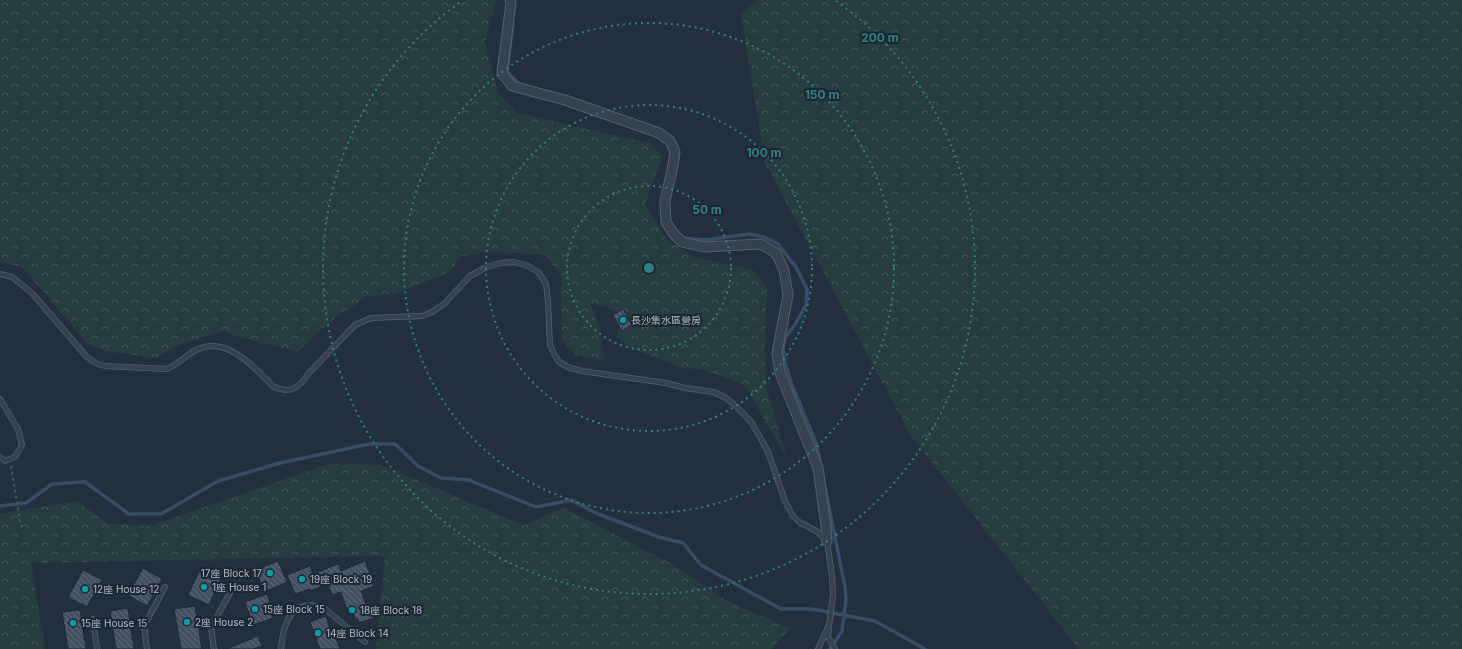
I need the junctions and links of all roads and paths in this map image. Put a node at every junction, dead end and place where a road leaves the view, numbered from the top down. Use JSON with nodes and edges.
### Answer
{"nodes":[{"id":1,"x":510,"y":0,"type":"edge"},
{"id":2,"x":0,"y":274,"type":"edge"},
{"id":3,"x":0,"y":399,"type":"edge"},
{"id":4,"x":0,"y":457,"type":"edge"},
{"id":5,"x":10,"y":459,"type":"junction"},
{"id":6,"x":20,"y":527,"type":"dead end"},
{"id":7,"x":827,"y":541,"type":"junction"},
{"id":8,"x":165,"y":587,"type":"dead end"},
{"id":9,"x":230,"y":593,"type":"dead end"},
{"id":10,"x":92,"y":619,"type":"dead end"},
{"id":11,"x":829,"y":622,"type":"junction"},
{"id":12,"x":365,"y":642,"type":"dead end"},
{"id":13,"x":97,"y":649,"type":"edge"},
{"id":14,"x":147,"y":649,"type":"edge"},
{"id":15,"x":214,"y":649,"type":"edge"},
{"id":16,"x":281,"y":649,"type":"edge"},
{"id":17,"x":818,"y":649,"type":"edge"},
{"id":18,"x":835,"y":649,"type":"edge"}],
"edges":[{"from":1,"to":7,"type":"street"},
{"from":2,"to":7,"type":"lane"},
{"from":3,"to":5,"type":"lane"},
{"from":4,"to":5,"type":"lane"},
{"from":5,"to":6,"type":"path"},
{"from":7,"to":11,"type":"lane"},
{"from":8,"to":14,"type":"lane"},
{"from":9,"to":15,"type":"lane"},
{"from":10,"to":13,"type":"lane"},
{"from":11,"to":17,"type":"lane"},
{"from":11,"to":18,"type":"lane"},
{"from":12,"to":16,"type":"lane"}]}
